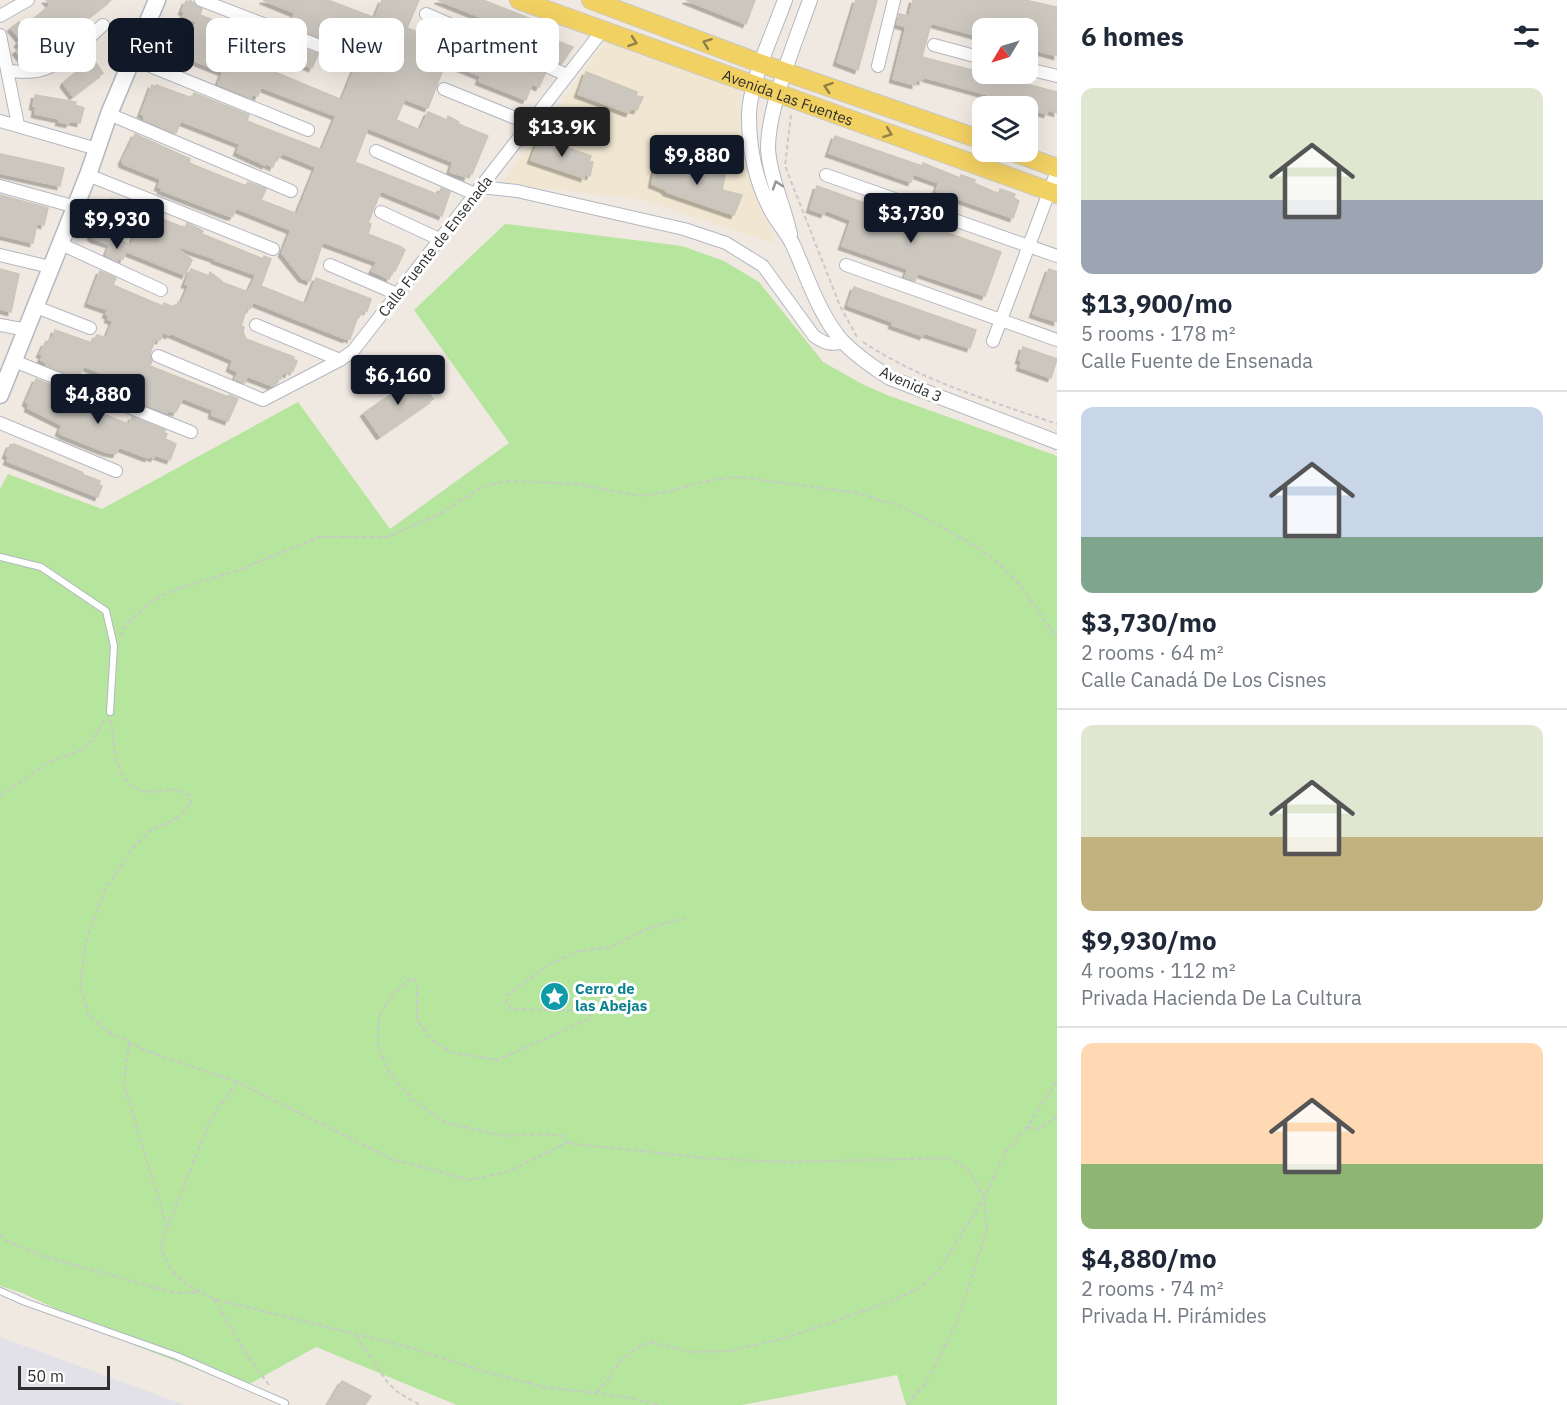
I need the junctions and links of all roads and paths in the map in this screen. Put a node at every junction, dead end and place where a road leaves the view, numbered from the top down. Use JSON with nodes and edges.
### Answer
{"nodes":[{"id":1,"x":28,"y":0,"type":"edge"},
{"id":2,"x":157,"y":0,"type":"edge"},
{"id":3,"x":201,"y":0,"type":"edge"},
{"id":4,"x":519,"y":0,"type":"edge"},
{"id":5,"x":591,"y":0,"type":"edge"},
{"id":6,"x":785,"y":0,"type":"edge"},
{"id":7,"x":810,"y":0,"type":"edge"},
{"id":8,"x":894,"y":0,"type":"edge"},
{"id":9,"x":426,"y":14,"type":"dead end"},
{"id":10,"x":0,"y":16,"type":"edge"},
{"id":11,"x":150,"y":18,"type":"edge"},
{"id":12,"x":103,"y":25,"type":"dead end"},
{"id":13,"x":602,"y":31,"type":"junction"},
{"id":14,"x":0,"y":36,"type":"edge"},
{"id":15,"x":934,"y":45,"type":"dead end"},
{"id":16,"x":319,"y":46,"type":"edge"},
{"id":17,"x":972,"y":55,"type":"edge"},
{"id":18,"x":3,"y":58,"type":"edge"},
{"id":19,"x":762,"y":64,"type":"junction"},
{"id":20,"x":878,"y":66,"type":"dead end"},
{"id":21,"x":8,"y":71,"type":"junction"},
{"id":22,"x":1038,"y":71,"type":"edge"},
{"id":23,"x":127,"y":72,"type":"edge"},
{"id":24,"x":165,"y":72,"type":"edge"},
{"id":25,"x":786,"y":72,"type":"junction"},
{"id":26,"x":567,"y":75,"type":"junction"},
{"id":27,"x":1057,"y":76,"type":"edge"},
{"id":28,"x":754,"y":85,"type":"junction"},
{"id":29,"x":444,"y":89,"type":"dead end"},
{"id":30,"x":779,"y":93,"type":"junction"},
{"id":31,"x":796,"y":109,"type":"dead end"},
{"id":32,"x":109,"y":114,"type":"junction"},
{"id":33,"x":0,"y":121,"type":"edge"},
{"id":34,"x":530,"y":124,"type":"junction"},
{"id":35,"x":18,"y":125,"type":"junction"},
{"id":36,"x":308,"y":130,"type":"dead end"},
{"id":37,"x":972,"y":137,"type":"edge"},
{"id":38,"x":97,"y":149,"type":"junction"},
{"id":39,"x":376,"y":151,"type":"dead end"},
{"id":40,"x":1037,"y":162,"type":"edge"},
{"id":41,"x":771,"y":163,"type":"junction"},
{"id":42,"x":755,"y":167,"type":"junction"},
{"id":43,"x":1057,"y":170,"type":"edge"},
{"id":44,"x":88,"y":175,"type":"junction"},
{"id":45,"x":826,"y":175,"type":"dead end"},
{"id":46,"x":0,"y":186,"type":"edge"},
{"id":47,"x":478,"y":190,"type":"junction"},
{"id":48,"x":291,"y":191,"type":"dead end"},
{"id":49,"x":1053,"y":192,"type":"edge"},
{"id":50,"x":76,"y":207,"type":"junction"},
{"id":51,"x":381,"y":212,"type":"dead end"},
{"id":52,"x":439,"y":239,"type":"junction"},
{"id":53,"x":791,"y":242,"type":"junction"},
{"id":54,"x":61,"y":244,"type":"junction"},
{"id":55,"x":1028,"y":247,"type":"junction"},
{"id":56,"x":273,"y":249,"type":"dead end"},
{"id":57,"x":0,"y":255,"type":"edge"},
{"id":58,"x":1057,"y":256,"type":"edge"},
{"id":59,"x":330,"y":265,"type":"dead end"},
{"id":60,"x":846,"y":265,"type":"dead end"},
{"id":61,"x":50,"y":267,"type":"junction"},
{"id":62,"x":160,"y":290,"type":"dead end"},
{"id":63,"x":397,"y":294,"type":"junction"},
{"id":64,"x":36,"y":307,"type":"junction"},
{"id":65,"x":1002,"y":319,"type":"junction"},
{"id":66,"x":0,"y":325,"type":"edge"},
{"id":67,"x":256,"y":325,"type":"dead end"},
{"id":68,"x":90,"y":328,"type":"dead end"},
{"id":69,"x":27,"y":330,"type":"junction"},
{"id":70,"x":1057,"y":340,"type":"edge"},
{"id":71,"x":993,"y":341,"type":"dead end"},
{"id":72,"x":843,"y":342,"type":"junction"},
{"id":73,"x":158,"y":356,"type":"dead end"},
{"id":74,"x":340,"y":360,"type":"junction"},
{"id":75,"x":14,"y":361,"type":"junction"},
{"id":76,"x":0,"y":393,"type":"edge"},
{"id":77,"x":0,"y":423,"type":"edge"},
{"id":78,"x":1057,"y":424,"type":"edge"},
{"id":79,"x":191,"y":432,"type":"dead end"},
{"id":80,"x":1057,"y":442,"type":"edge"},
{"id":81,"x":116,"y":471,"type":"dead end"},
{"id":82,"x":0,"y":557,"type":"edge"},
{"id":83,"x":1057,"y":638,"type":"edge"},
{"id":84,"x":114,"y":646,"type":"junction"},
{"id":85,"x":110,"y":712,"type":"junction"},
{"id":86,"x":0,"y":796,"type":"edge"},
{"id":87,"x":685,"y":918,"type":"dead end"},
{"id":88,"x":130,"y":1043,"type":"junction"},
{"id":89,"x":1057,"y":1081,"type":"edge"},
{"id":90,"x":237,"y":1082,"type":"junction"},
{"id":91,"x":1057,"y":1117,"type":"edge"},
{"id":92,"x":1027,"y":1127,"type":"junction"},
{"id":93,"x":566,"y":1143,"type":"junction"},
{"id":94,"x":984,"y":1198,"type":"junction"},
{"id":95,"x":167,"y":1227,"type":"junction"},
{"id":96,"x":0,"y":1235,"type":"edge"},
{"id":97,"x":0,"y":1291,"type":"edge"},
{"id":98,"x":200,"y":1292,"type":"junction"},
{"id":99,"x":214,"y":1299,"type":"junction"},
{"id":100,"x":356,"y":1335,"type":"junction"},
{"id":101,"x":596,"y":1393,"type":"junction"},
{"id":102,"x":285,"y":1403,"type":"joint"},
{"id":103,"x":420,"y":1405,"type":"edge"},
{"id":104,"x":658,"y":1405,"type":"edge"},
{"id":105,"x":907,"y":1405,"type":"edge"}],
"edges":[{"from":1,"to":10,"type":"street"},
{"from":2,"to":11,"type":"main road"},
{"from":3,"to":16,"type":"street"},
{"from":4,"to":13,"type":"main road","name":"Avenida Las Fuentes"},
{"from":19,"to":5,"type":"main road","name":"Avenida Las Fuentes","one_way":true},
{"from":6,"to":19,"type":"street","name":"Avenida 3"},
{"from":7,"to":25,"type":"street","name":"Avenida 3"},
{"from":8,"to":20,"type":"street"},
{"from":9,"to":26,"type":"street"},
{"from":12,"to":21,"type":"street"},
{"from":13,"to":26,"type":"street","name":"Calle Fuente de Ensenada"},
{"from":13,"to":28,"type":"main road","name":"Avenida Las Fuentes","one_way":true},
{"from":14,"to":18,"type":"street"},
{"from":15,"to":17,"type":"street"},
{"from":18,"to":21,"type":"street"},
{"from":19,"to":25,"type":"main road","name":"Avenida Las Fuentes"},
{"from":19,"to":28,"type":"street","name":"Avenida 3"},
{"from":21,"to":35,"type":"street"},
{"from":22,"to":27,"type":"street"},
{"from":23,"to":32,"type":"main road"},
{"from":24,"to":36,"type":"street"},
{"from":25,"to":30,"type":"street","name":"Avenida 3"},
{"from":37,"to":25,"type":"main road","name":"Avenida Las Fuentes","one_way":true},
{"from":26,"to":34,"type":"street","name":"Calle Fuente de Ensenada"},
{"from":28,"to":30,"type":"main road","name":"Avenida Las Fuentes"},
{"from":28,"to":42,"type":"street","name":"Avenida 3"},
{"from":29,"to":34,"type":"street"},
{"from":30,"to":41,"type":"street","name":"Avenida 3"},
{"from":30,"to":49,"type":"main road","name":"Avenida Las Fuentes","one_way":true},
{"from":31,"to":78,"type":"path"},
{"from":32,"to":38,"type":"main road"},
{"from":32,"to":48,"type":"street"},
{"from":33,"to":35,"type":"street"},
{"from":34,"to":47,"type":"street","name":"Calle Fuente de Ensenada"},
{"from":35,"to":38,"type":"street"},
{"from":38,"to":44,"type":"main road"},
{"from":39,"to":47,"type":"street"},
{"from":40,"to":43,"type":"main road"},
{"from":41,"to":42,"type":"street"},
{"from":53,"to":41,"type":"street","name":"Avenida 3","one_way":true},
{"from":42,"to":53,"type":"street","name":"Avenida 3"},
{"from":43,"to":49,"type":"street"},
{"from":44,"to":50,"type":"main road"},
{"from":44,"to":56,"type":"street"},
{"from":45,"to":55,"type":"street"},
{"from":46,"to":50,"type":"street"},
{"from":47,"to":52,"type":"street","name":"Calle Fuente de Ensenada"},
{"from":47,"to":72,"type":"street"},
{"from":49,"to":55,"type":"street"},
{"from":50,"to":54,"type":"main road"},
{"from":51,"to":52,"type":"street"},
{"from":52,"to":63,"type":"street","name":"Calle Fuente de Ensenada"},
{"from":53,"to":72,"type":"street","name":"Avenida 3"},
{"from":54,"to":61,"type":"main road"},
{"from":54,"to":62,"type":"street"},
{"from":55,"to":58,"type":"street"},
{"from":55,"to":65,"type":"street"},
{"from":57,"to":61,"type":"street"},
{"from":59,"to":63,"type":"street"},
{"from":60,"to":65,"type":"street"},
{"from":61,"to":64,"type":"main road"},
{"from":63,"to":74,"type":"street","name":"Calle Fuente de Ensenada"},
{"from":64,"to":68,"type":"street"},
{"from":64,"to":69,"type":"main road"},
{"from":65,"to":70,"type":"street"},
{"from":65,"to":71,"type":"street"},
{"from":66,"to":69,"type":"street"},
{"from":67,"to":74,"type":"street"},
{"from":69,"to":75,"type":"main road"},
{"from":72,"to":80,"type":"street","name":"Avenida 3"},
{"from":73,"to":74,"type":"street","name":"Calle Fuente de Ensenada"},
{"from":75,"to":76,"type":"main road"},
{"from":75,"to":79,"type":"street"},
{"from":77,"to":81,"type":"street"},
{"from":82,"to":84,"type":"lane"},
{"from":83,"to":84,"type":"path"},
{"from":84,"to":85,"type":"lane"},
{"from":85,"to":86,"type":"path"},
{"from":85,"to":88,"type":"path"},
{"from":87,"to":93,"type":"path"},
{"from":88,"to":90,"type":"path"},
{"from":88,"to":95,"type":"path"},
{"from":89,"to":92,"type":"path"},
{"from":90,"to":93,"type":"path"},
{"from":90,"to":95,"type":"path"},
{"from":91,"to":92,"type":"path"},
{"from":92,"to":94,"type":"path"},
{"from":93,"to":94,"type":"path"},
{"from":94,"to":101,"type":"path"},
{"from":94,"to":105,"type":"path"},
{"from":95,"to":98,"type":"path"},
{"from":96,"to":98,"type":"path"},
{"from":97,"to":102,"type":"lane"},
{"from":98,"to":99,"type":"path"},
{"from":99,"to":100,"type":"path"},
{"from":99,"to":102,"type":"path"},
{"from":100,"to":101,"type":"path"},
{"from":100,"to":103,"type":"path"},
{"from":101,"to":104,"type":"path"}]}
